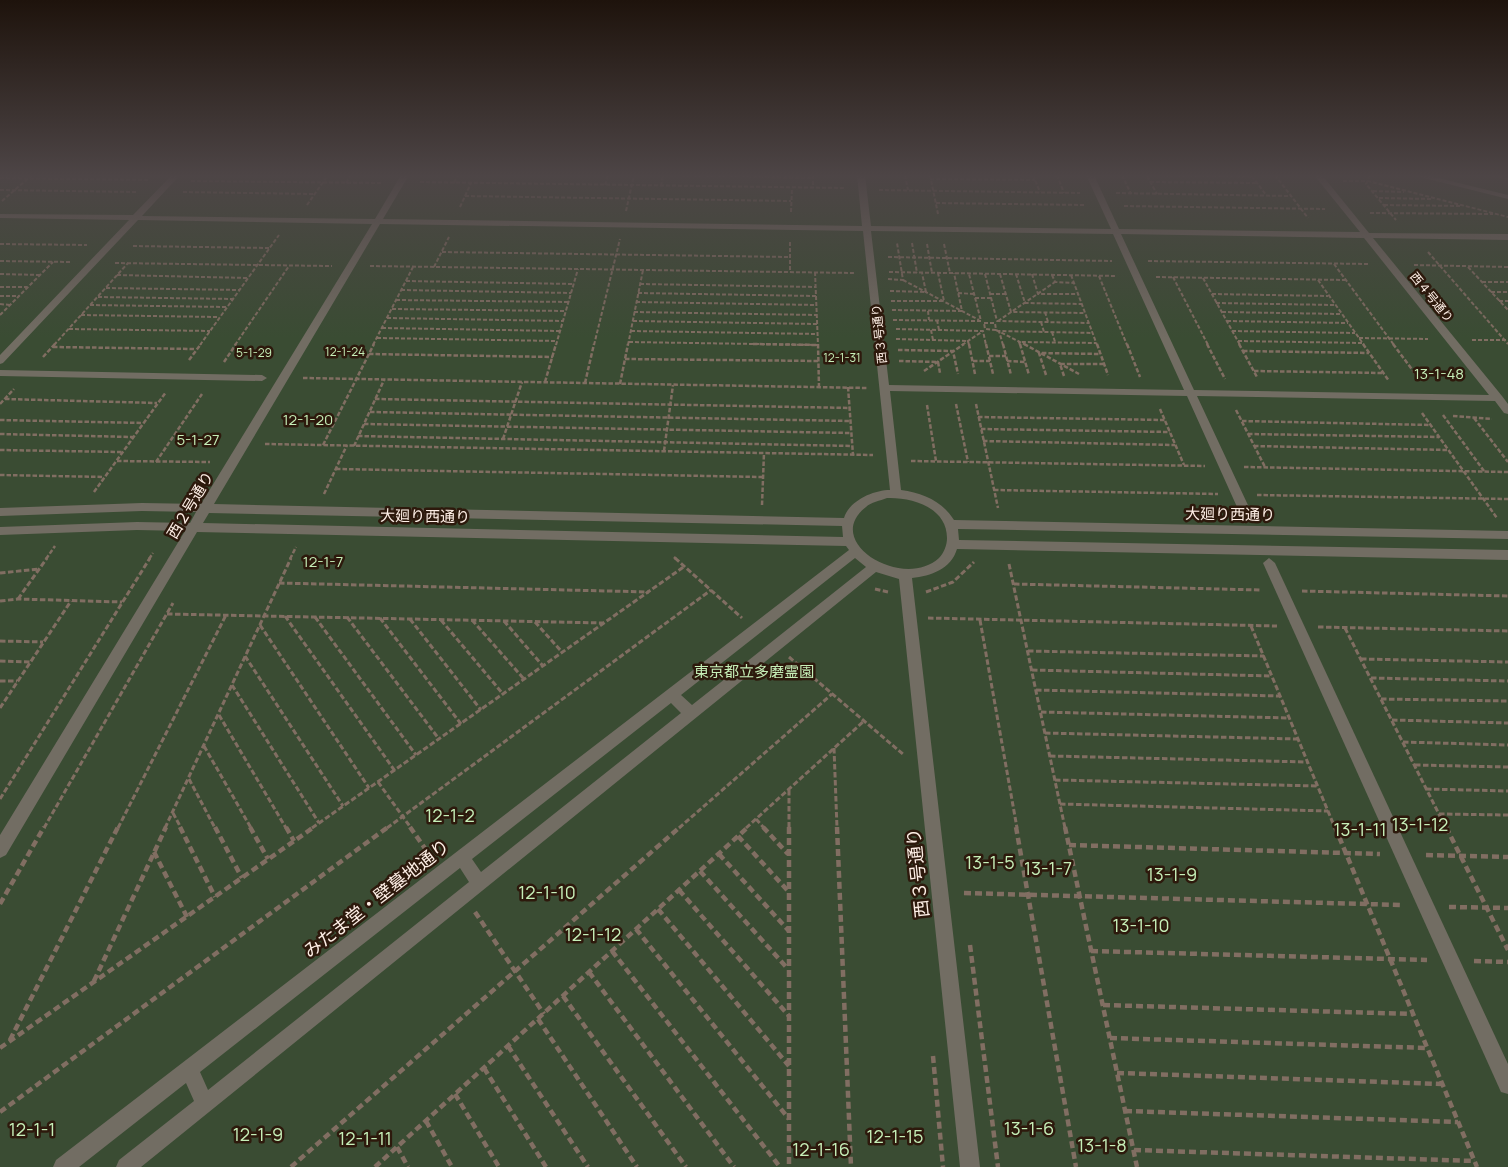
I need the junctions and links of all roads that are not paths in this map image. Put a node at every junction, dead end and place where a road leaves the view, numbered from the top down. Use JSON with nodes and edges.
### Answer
{"nodes":[{"id":1,"x":125,"y":229,"type":"edge"},
{"id":2,"x":372,"y":229,"type":"edge"},
{"id":3,"x":867,"y":229,"type":"edge"},
{"id":4,"x":958,"y":229,"type":"edge"},
{"id":5,"x":1362,"y":229,"type":"edge"},
{"id":6,"x":1116,"y":232,"type":"junction"},
{"id":7,"x":1367,"y":236,"type":"junction"},
{"id":8,"x":1508,"y":237,"type":"edge"},
{"id":9,"x":0,"y":361,"type":"edge"},
{"id":10,"x":0,"y":373,"type":"edge"},
{"id":11,"x":262,"y":378,"type":"dead end"},
{"id":12,"x":885,"y":388,"type":"junction"},
{"id":13,"x":1190,"y":393,"type":"junction"},
{"id":14,"x":1498,"y":398,"type":"junction"},
{"id":15,"x":1508,"y":410,"type":"edge"},
{"id":16,"x":896,"y":493,"type":"junction"},
{"id":17,"x":82,"y":508,"type":"junction"},
{"id":18,"x":205,"y":508,"type":"junction"},
{"id":19,"x":0,"y":512,"type":"edge"},
{"id":20,"x":454,"y":513,"type":"junction"},
{"id":21,"x":637,"y":517,"type":"junction"},
{"id":22,"x":1248,"y":518,"type":"dead end"},
{"id":23,"x":848,"y":522,"type":"junction"},
{"id":24,"x":951,"y":524,"type":"junction"},
{"id":25,"x":70,"y":527,"type":"junction"},
{"id":26,"x":194,"y":527,"type":"junction"},
{"id":27,"x":0,"y":531,"type":"edge"},
{"id":28,"x":1322,"y":532,"type":"junction"},
{"id":29,"x":446,"y":533,"type":"junction"},
{"id":30,"x":1508,"y":536,"type":"edge"},
{"id":31,"x":634,"y":537,"type":"junction"},
{"id":32,"x":954,"y":544,"type":"junction"},
{"id":33,"x":852,"y":547,"type":"junction"},
{"id":34,"x":1333,"y":552,"type":"junction"},
{"id":35,"x":1508,"y":555,"type":"edge"},
{"id":36,"x":1269,"y":564,"type":"dead end"},
{"id":37,"x":874,"y":567,"type":"junction"},
{"id":38,"x":905,"y":574,"type":"junction"},
{"id":39,"x":671,"y":694,"type":"junction"},
{"id":40,"x":691,"y":714,"type":"junction"},
{"id":41,"x":0,"y":850,"type":"edge"},
{"id":42,"x":462,"y":857,"type":"junction"},
{"id":43,"x":480,"y":884,"type":"junction"},
{"id":44,"x":189,"y":1069,"type":"junction"},
{"id":45,"x":1508,"y":1085,"type":"edge"},
{"id":46,"x":205,"y":1104,"type":"junction"},
{"id":47,"x":63,"y":1167,"type":"edge"},
{"id":48,"x":126,"y":1167,"type":"edge"},
{"id":49,"x":970,"y":1167,"type":"edge"}],
"edges":[{"from":1,"to":9,"type":"lane"},
{"from":2,"to":18,"type":"lane","name":"西２号通り"},
{"from":3,"to":12,"type":"lane","name":"西３号通り"},
{"from":4,"to":6,"type":"lane"},
{"from":5,"to":7,"type":"lane","name":"西４号通り"},
{"from":6,"to":7,"type":"lane"},
{"from":6,"to":13,"type":"lane"},
{"from":7,"to":8,"type":"lane"},
{"from":7,"to":14,"type":"lane","name":"西４号通り"},
{"from":10,"to":11,"type":"lane"},
{"from":12,"to":13,"type":"lane"},
{"from":12,"to":16,"type":"lane","name":"西３号通り"},
{"from":13,"to":14,"type":"lane"},
{"from":13,"to":22,"type":"lane"},
{"from":14,"to":15,"type":"lane","name":"西４号通り"},
{"from":16,"to":23,"type":"lane"},
{"from":16,"to":24,"type":"lane"},
{"from":17,"to":18,"type":"lane","name":"大廻り西通り"},
{"from":17,"to":19,"type":"lane","name":"大廻り西通り"},
{"from":17,"to":25,"type":"lane"},
{"from":18,"to":20,"type":"lane","name":"大廻り西通り"},
{"from":18,"to":26,"type":"lane","name":"西２号通り"},
{"from":20,"to":21,"type":"lane","name":"大廻り西通り"},
{"from":20,"to":29,"type":"lane"},
{"from":21,"to":23,"type":"lane","name":"大廻り西通り"},
{"from":21,"to":31,"type":"lane"},
{"from":23,"to":33,"type":"lane"},
{"from":24,"to":28,"type":"lane","name":"大廻り西通り"},
{"from":24,"to":32,"type":"lane"},
{"from":25,"to":26,"type":"lane","name":"大廻り西通り"},
{"from":25,"to":27,"type":"lane","name":"大廻り西通り"},
{"from":26,"to":29,"type":"lane","name":"大廻り西通り"},
{"from":26,"to":41,"type":"lane","name":"西２号通り"},
{"from":28,"to":30,"type":"lane","name":"大廻り西通り"},
{"from":28,"to":34,"type":"lane"},
{"from":29,"to":31,"type":"lane","name":"大廻り西通り"},
{"from":31,"to":33,"type":"lane","name":"大廻り西通り"},
{"from":32,"to":34,"type":"lane"},
{"from":32,"to":38,"type":"lane"},
{"from":33,"to":37,"type":"lane"},
{"from":33,"to":39,"type":"lane","name":"みたま堂・壁墓地通り"},
{"from":34,"to":35,"type":"lane"},
{"from":36,"to":45,"type":"lane"},
{"from":37,"to":38,"type":"lane"},
{"from":37,"to":40,"type":"lane"},
{"from":38,"to":49,"type":"lane","name":"西３号通り"},
{"from":39,"to":40,"type":"lane"},
{"from":39,"to":42,"type":"lane","name":"みたま堂・壁墓地通り"},
{"from":40,"to":43,"type":"lane"},
{"from":42,"to":43,"type":"lane"},
{"from":42,"to":44,"type":"lane","name":"みたま堂・壁墓地通り"},
{"from":43,"to":46,"type":"lane"},
{"from":44,"to":46,"type":"lane"},
{"from":44,"to":47,"type":"lane","name":"みたま堂・壁墓地通り"},
{"from":46,"to":48,"type":"lane"}]}
